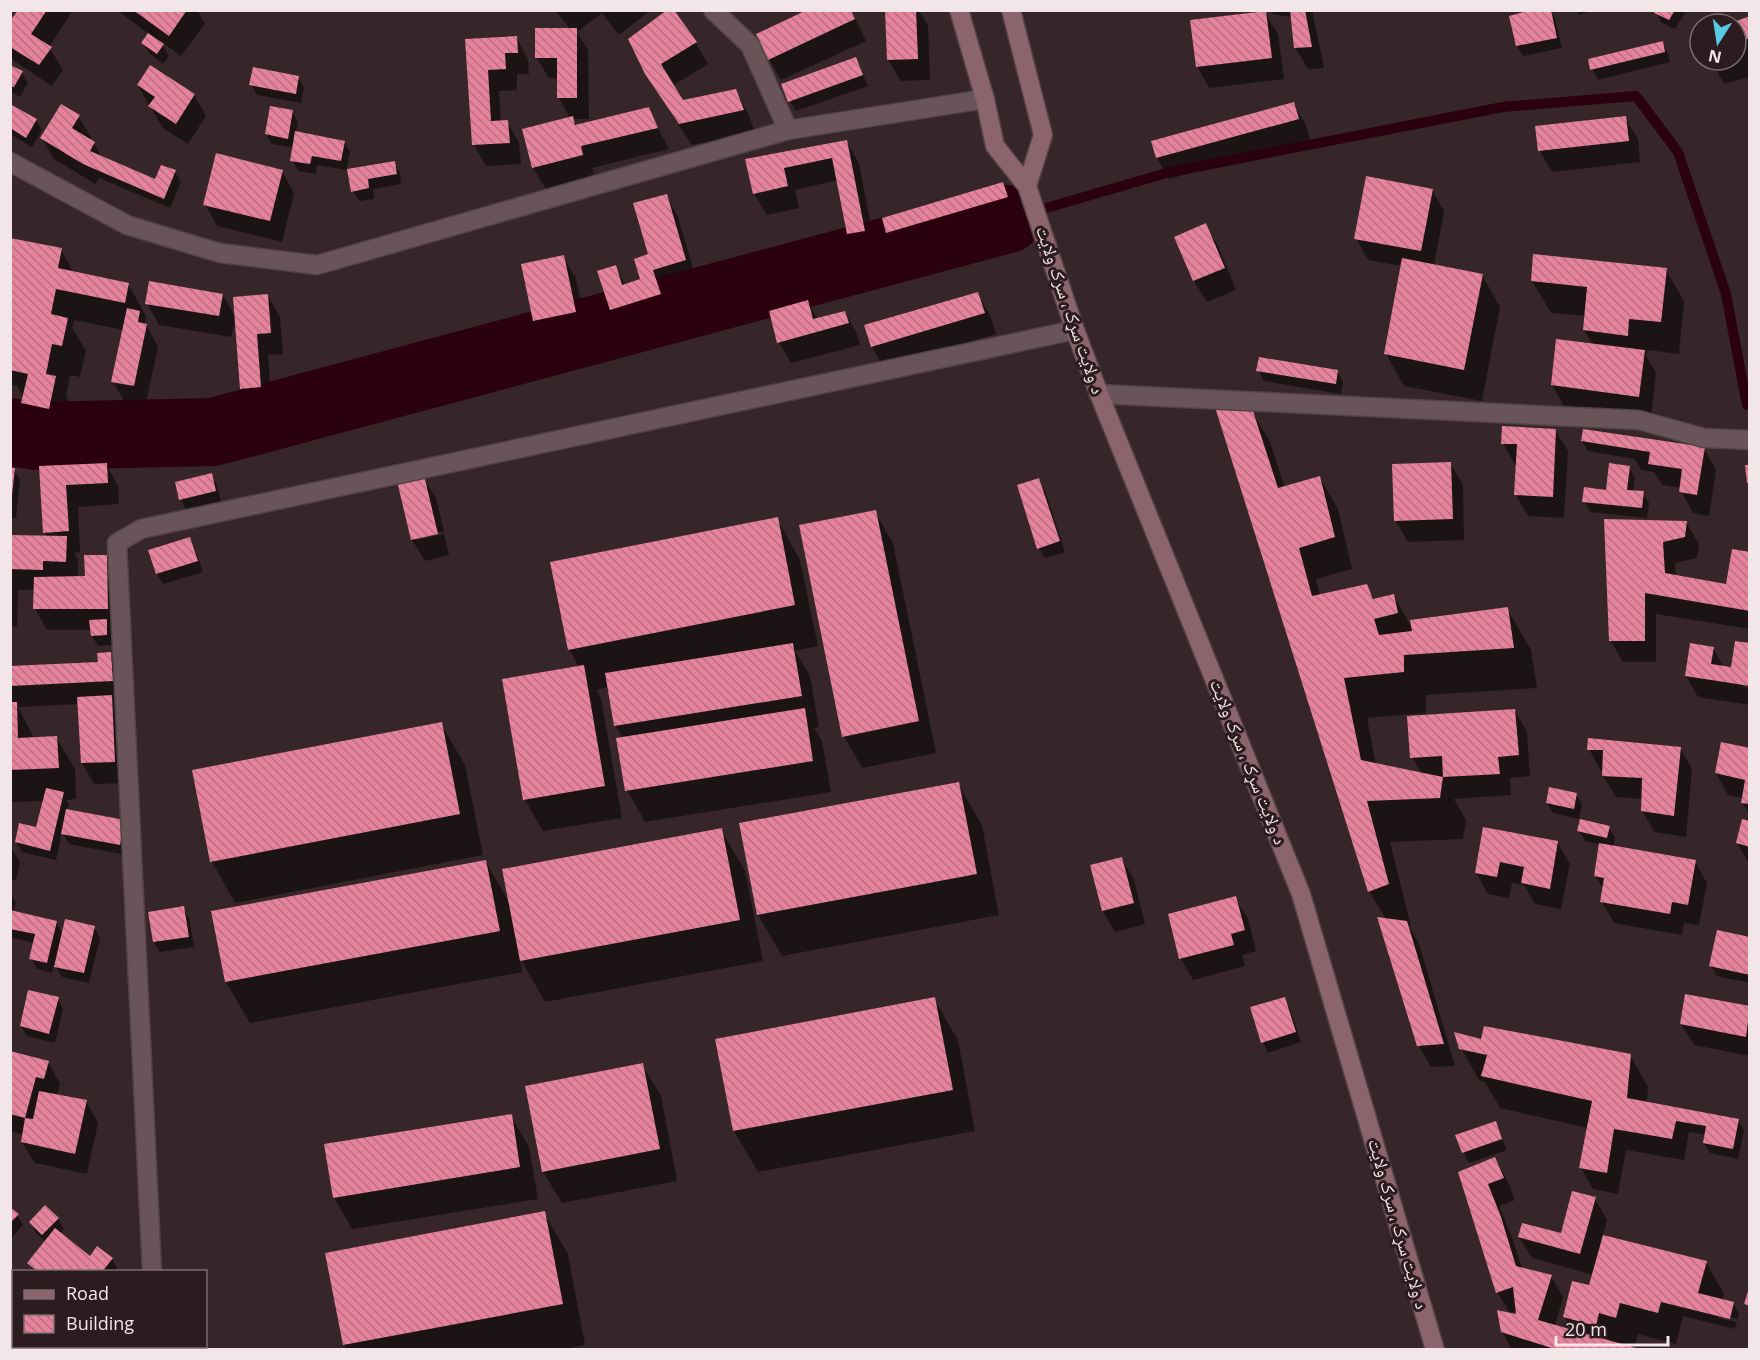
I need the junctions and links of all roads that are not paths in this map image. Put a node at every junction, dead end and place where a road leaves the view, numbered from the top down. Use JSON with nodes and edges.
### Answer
{"nodes":[{"id":1,"x":713,"y":10,"type":"edge"},
{"id":2,"x":959,"y":10,"type":"edge"},
{"id":3,"x":1011,"y":10,"type":"edge"},
{"id":4,"x":985,"y":99,"type":"junction"},
{"id":5,"x":788,"y":130,"type":"junction"},
{"id":6,"x":10,"y":162,"type":"edge"},
{"id":7,"x":1027,"y":186,"type":"junction"},
{"id":8,"x":1075,"y":330,"type":"junction"},
{"id":9,"x":1099,"y":394,"type":"junction"},
{"id":10,"x":1749,"y":440,"type":"edge"},
{"id":11,"x":153,"y":1270,"type":"edge"},
{"id":12,"x":1435,"y":1350,"type":"edge"}],
"edges":[{"from":1,"to":5,"type":"street"},
{"from":2,"to":4,"type":"main road"},
{"from":3,"to":7,"type":"main road"},
{"from":4,"to":5,"type":"street"},
{"from":4,"to":7,"type":"main road"},
{"from":5,"to":6,"type":"street"},
{"from":7,"to":8,"type":"main road","name":"د ولایت سړک ، سرک ولایت"},
{"from":8,"to":9,"type":"main road","name":"د ولایت سړک ، سرک ولایت"},
{"from":8,"to":11,"type":"street"},
{"from":9,"to":10,"type":"street"},
{"from":9,"to":12,"type":"main road","name":"د ولایت سړک ، سرک ولایت"}]}
